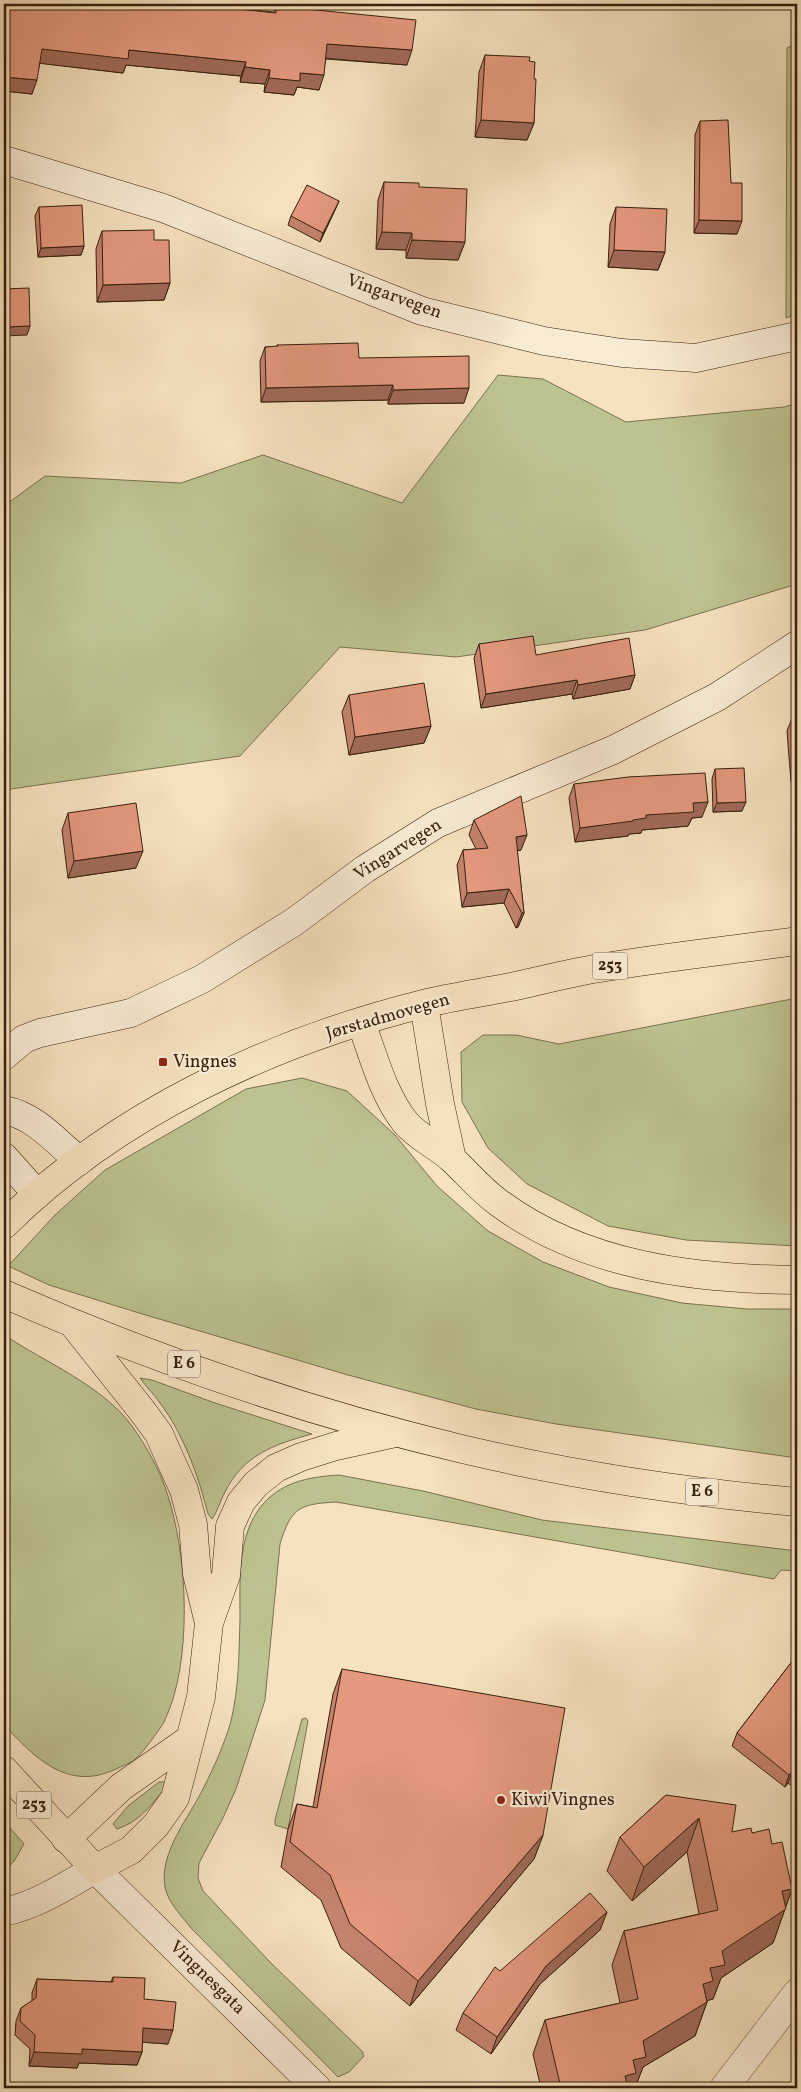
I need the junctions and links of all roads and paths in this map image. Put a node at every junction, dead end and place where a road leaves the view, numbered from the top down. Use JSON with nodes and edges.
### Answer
{"nodes":[{"id":1,"x":4,"y":160,"type":"edge"},
{"id":2,"x":797,"y":336,"type":"edge"},
{"id":3,"x":797,"y":645,"type":"edge"},
{"id":4,"x":797,"y":941,"type":"edge"},
{"id":5,"x":424,"y":1004,"type":"junction"},
{"id":6,"x":361,"y":1022,"type":"junction"},
{"id":7,"x":4,"y":1056,"type":"edge"},
{"id":8,"x":4,"y":1110,"type":"edge"},
{"id":9,"x":4,"y":1156,"type":"edge"},
{"id":10,"x":452,"y":1159,"type":"junction"},
{"id":11,"x":79,"y":1161,"type":"junction"},
{"id":12,"x":21,"y":1209,"type":"edge"},
{"id":13,"x":797,"y":1280,"type":"edge"},
{"id":14,"x":4,"y":1294,"type":"edge"},
{"id":15,"x":74,"y":1325,"type":"junction"},
{"id":16,"x":399,"y":1433,"type":"junction"},
{"id":17,"x":797,"y":1502,"type":"edge"},
{"id":18,"x":209,"y":1623,"type":"junction"},
{"id":19,"x":190,"y":1739,"type":"junction"},
{"id":20,"x":4,"y":1770,"type":"edge"},
{"id":21,"x":66,"y":1838,"type":"junction"},
{"id":22,"x":95,"y":1869,"type":"junction"},
{"id":23,"x":4,"y":1912,"type":"edge"},
{"id":24,"x":797,"y":1993,"type":"edge"},
{"id":25,"x":317,"y":2088,"type":"edge"},
{"id":26,"x":724,"y":2088,"type":"edge"}],
"edges":[{"from":1,"to":2,"type":"street","name":"Vingarvegen"},
{"from":3,"to":7,"type":"street","name":"Vingarvegen"},
{"from":4,"to":5,"type":"main road","name":"Jørstadmovegen","number":"253"},
{"from":5,"to":6,"type":"main road","name":"Jørstadmovegen","number":"253"},
{"from":5,"to":10,"type":"main road"},
{"from":6,"to":10,"type":"main road"},
{"from":6,"to":11,"type":"main road","name":"Jørstadmovegen","number":"253"},
{"from":8,"to":11,"type":"street"},
{"from":9,"to":12,"type":"street"},
{"from":10,"to":13,"type":"main road"},
{"from":11,"to":12,"type":"main road","name":"Jørstadmovegen","number":"253"},
{"from":14,"to":15,"type":"main road","number":"E 6"},
{"from":15,"to":16,"type":"main road","number":"E 6"},
{"from":15,"to":18,"type":"main road"},
{"from":16,"to":17,"type":"main road","number":"E 6"},
{"from":16,"to":18,"type":"main road"},
{"from":18,"to":19,"type":"main road"},
{"from":19,"to":21,"type":"main road"},
{"from":19,"to":22,"type":"main road"},
{"from":20,"to":21,"type":"main road","name":"Vingnesgata","number":"253"},
{"from":21,"to":22,"type":"main road","name":"Vingnesgata","number":"253"},
{"from":22,"to":23,"type":"street"},
{"from":22,"to":25,"type":"street","name":"Vingnesgata"},
{"from":24,"to":26,"type":"street"}]}
